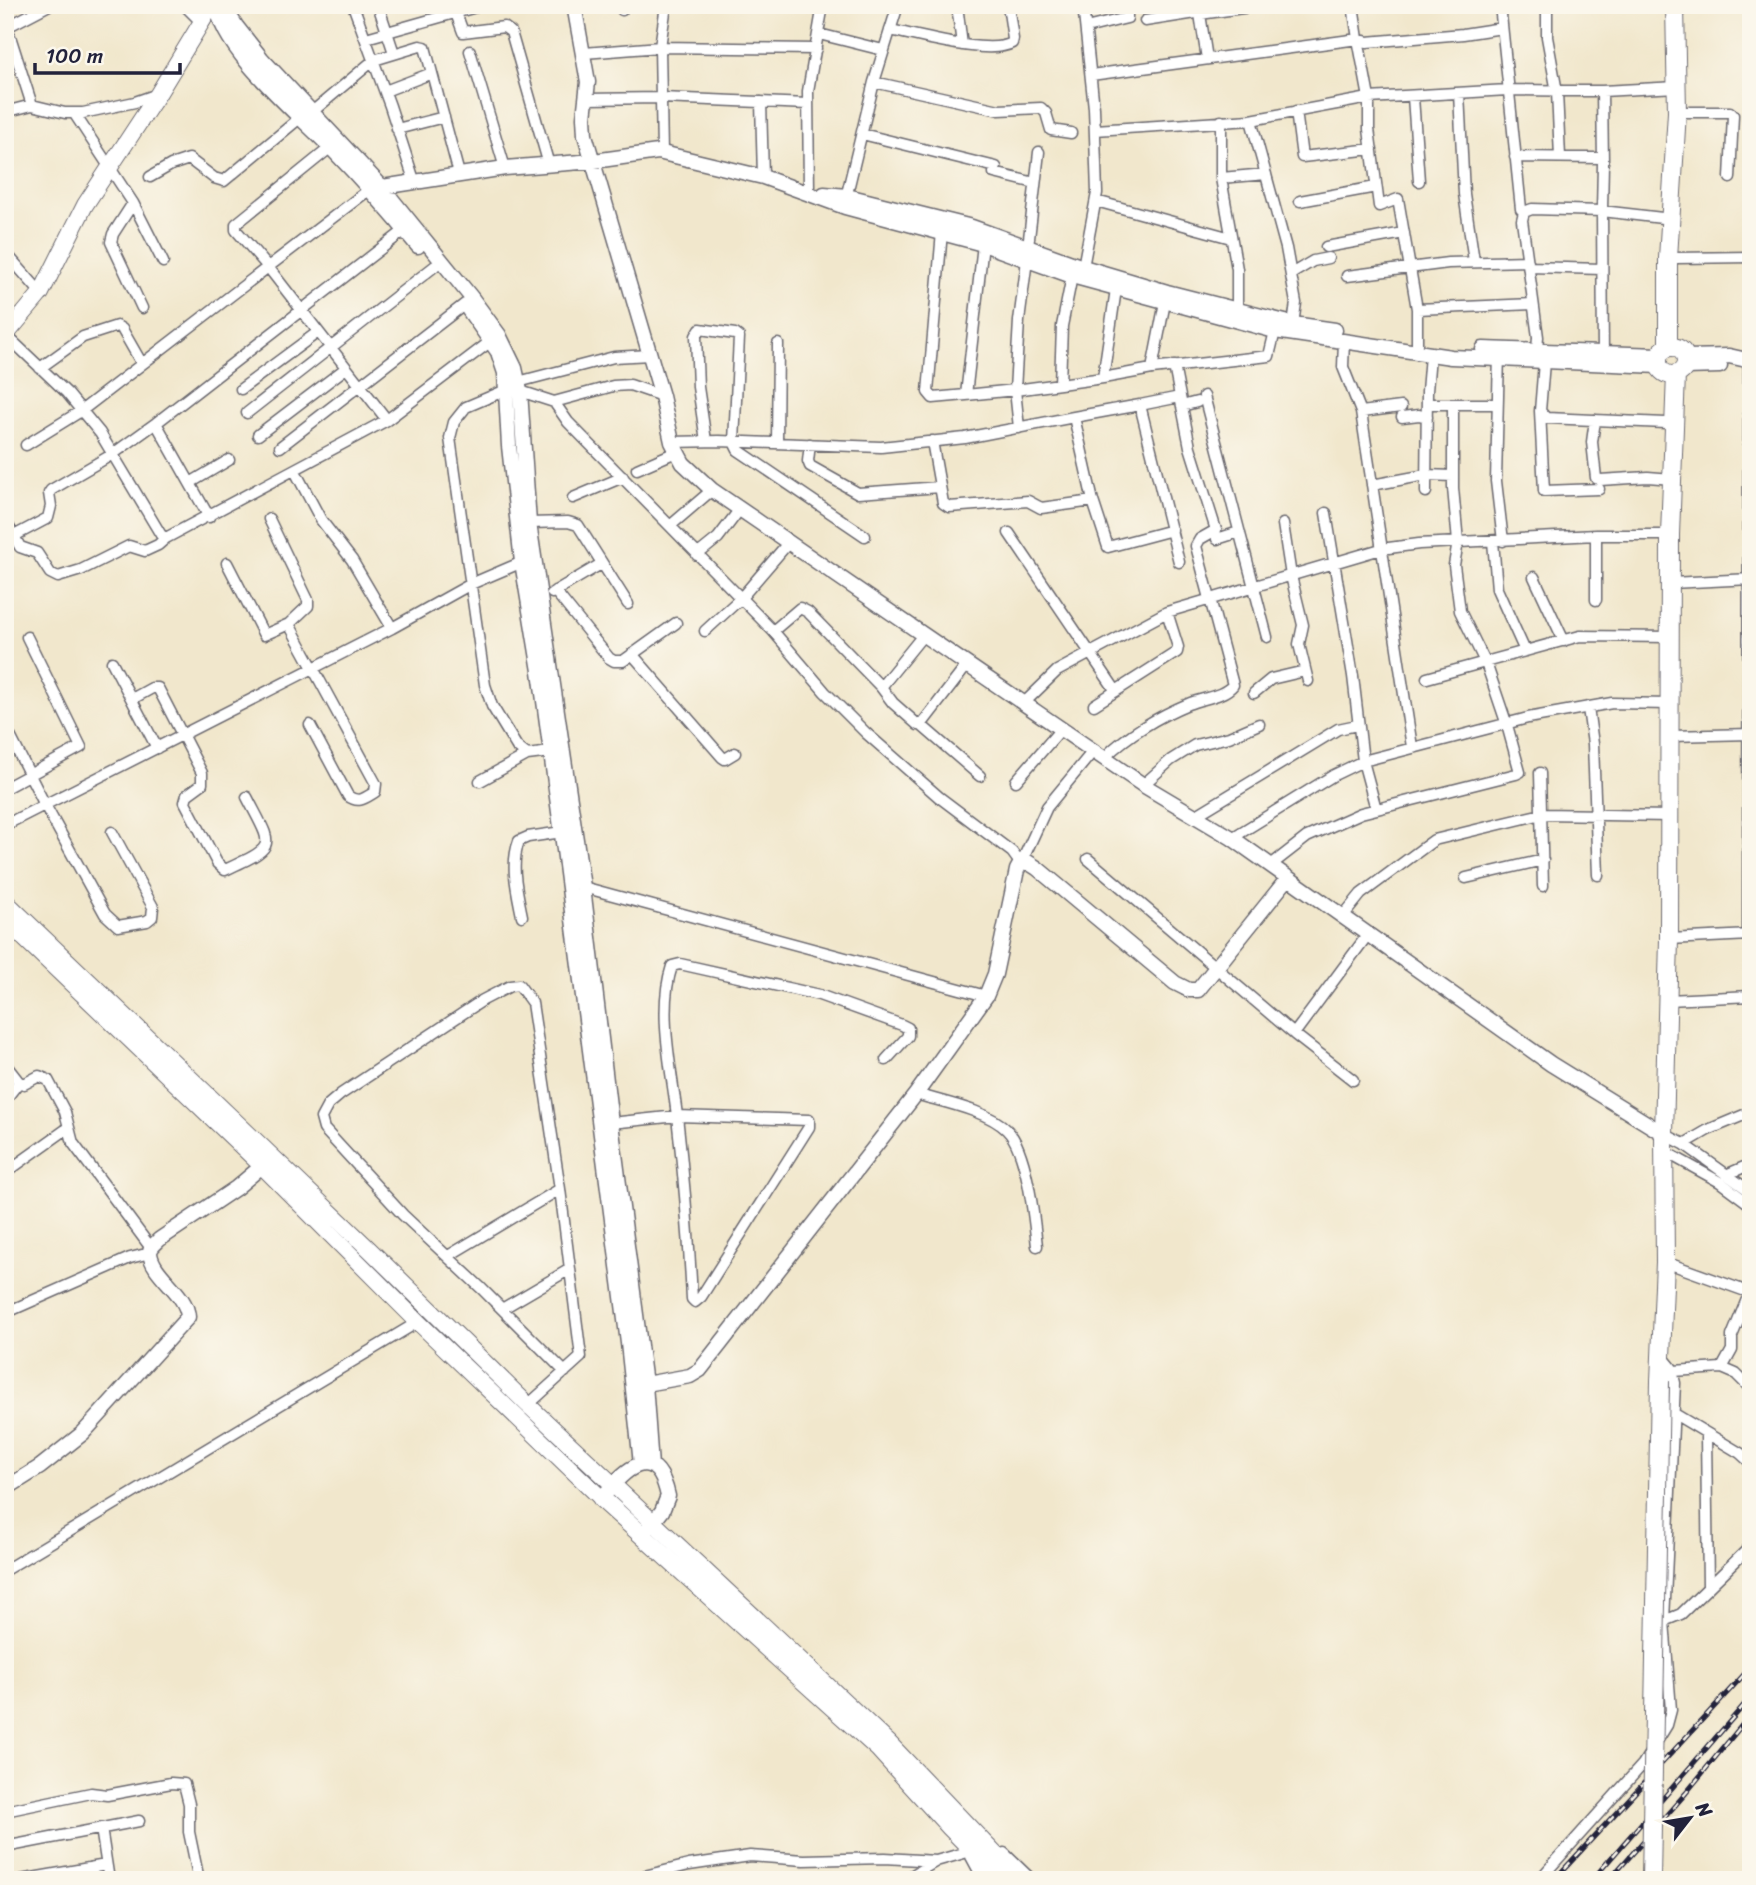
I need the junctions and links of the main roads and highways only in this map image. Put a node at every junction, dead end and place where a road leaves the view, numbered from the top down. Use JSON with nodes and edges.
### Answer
{"nodes":[{"id":1,"x":212,"y":5,"type":"edge"},
{"id":2,"x":1675,"y":5,"type":"edge"},
{"id":3,"x":1671,"y":219,"type":"junction"},
{"id":4,"x":6,"y":336,"type":"edge"},
{"id":5,"x":1672,"y":361,"type":"junction"},
{"id":6,"x":1672,"y":479,"type":"junction"},
{"id":7,"x":5,"y":901,"type":"edge"},
{"id":8,"x":5,"y":920,"type":"edge"},
{"id":9,"x":602,"y":1499,"type":"joint"},
{"id":10,"x":648,"y":1529,"type":"junction"},
{"id":11,"x":991,"y":1868,"type":"edge"},
{"id":12,"x":1002,"y":1880,"type":"edge"},
{"id":13,"x":1020,"y":1880,"type":"edge"},
{"id":14,"x":1650,"y":1880,"type":"edge"}],
"edges":[{"from":1,"to":4,"type":"main road"},
{"from":2,"to":3,"type":"main road"},
{"from":3,"to":5,"type":"main road"},
{"from":3,"to":5,"type":"main road"},
{"from":5,"to":6,"type":"main road"},
{"from":5,"to":6,"type":"main road"},
{"from":6,"to":14,"type":"main road","bridge":true},
{"from":7,"to":10,"type":"main road"},
{"from":8,"to":9,"type":"main road"},
{"from":9,"to":10,"type":"main road"},
{"from":10,"to":11,"type":"main road"},
{"from":11,"to":12,"type":"main road"},
{"from":11,"to":13,"type":"main road"}]}
